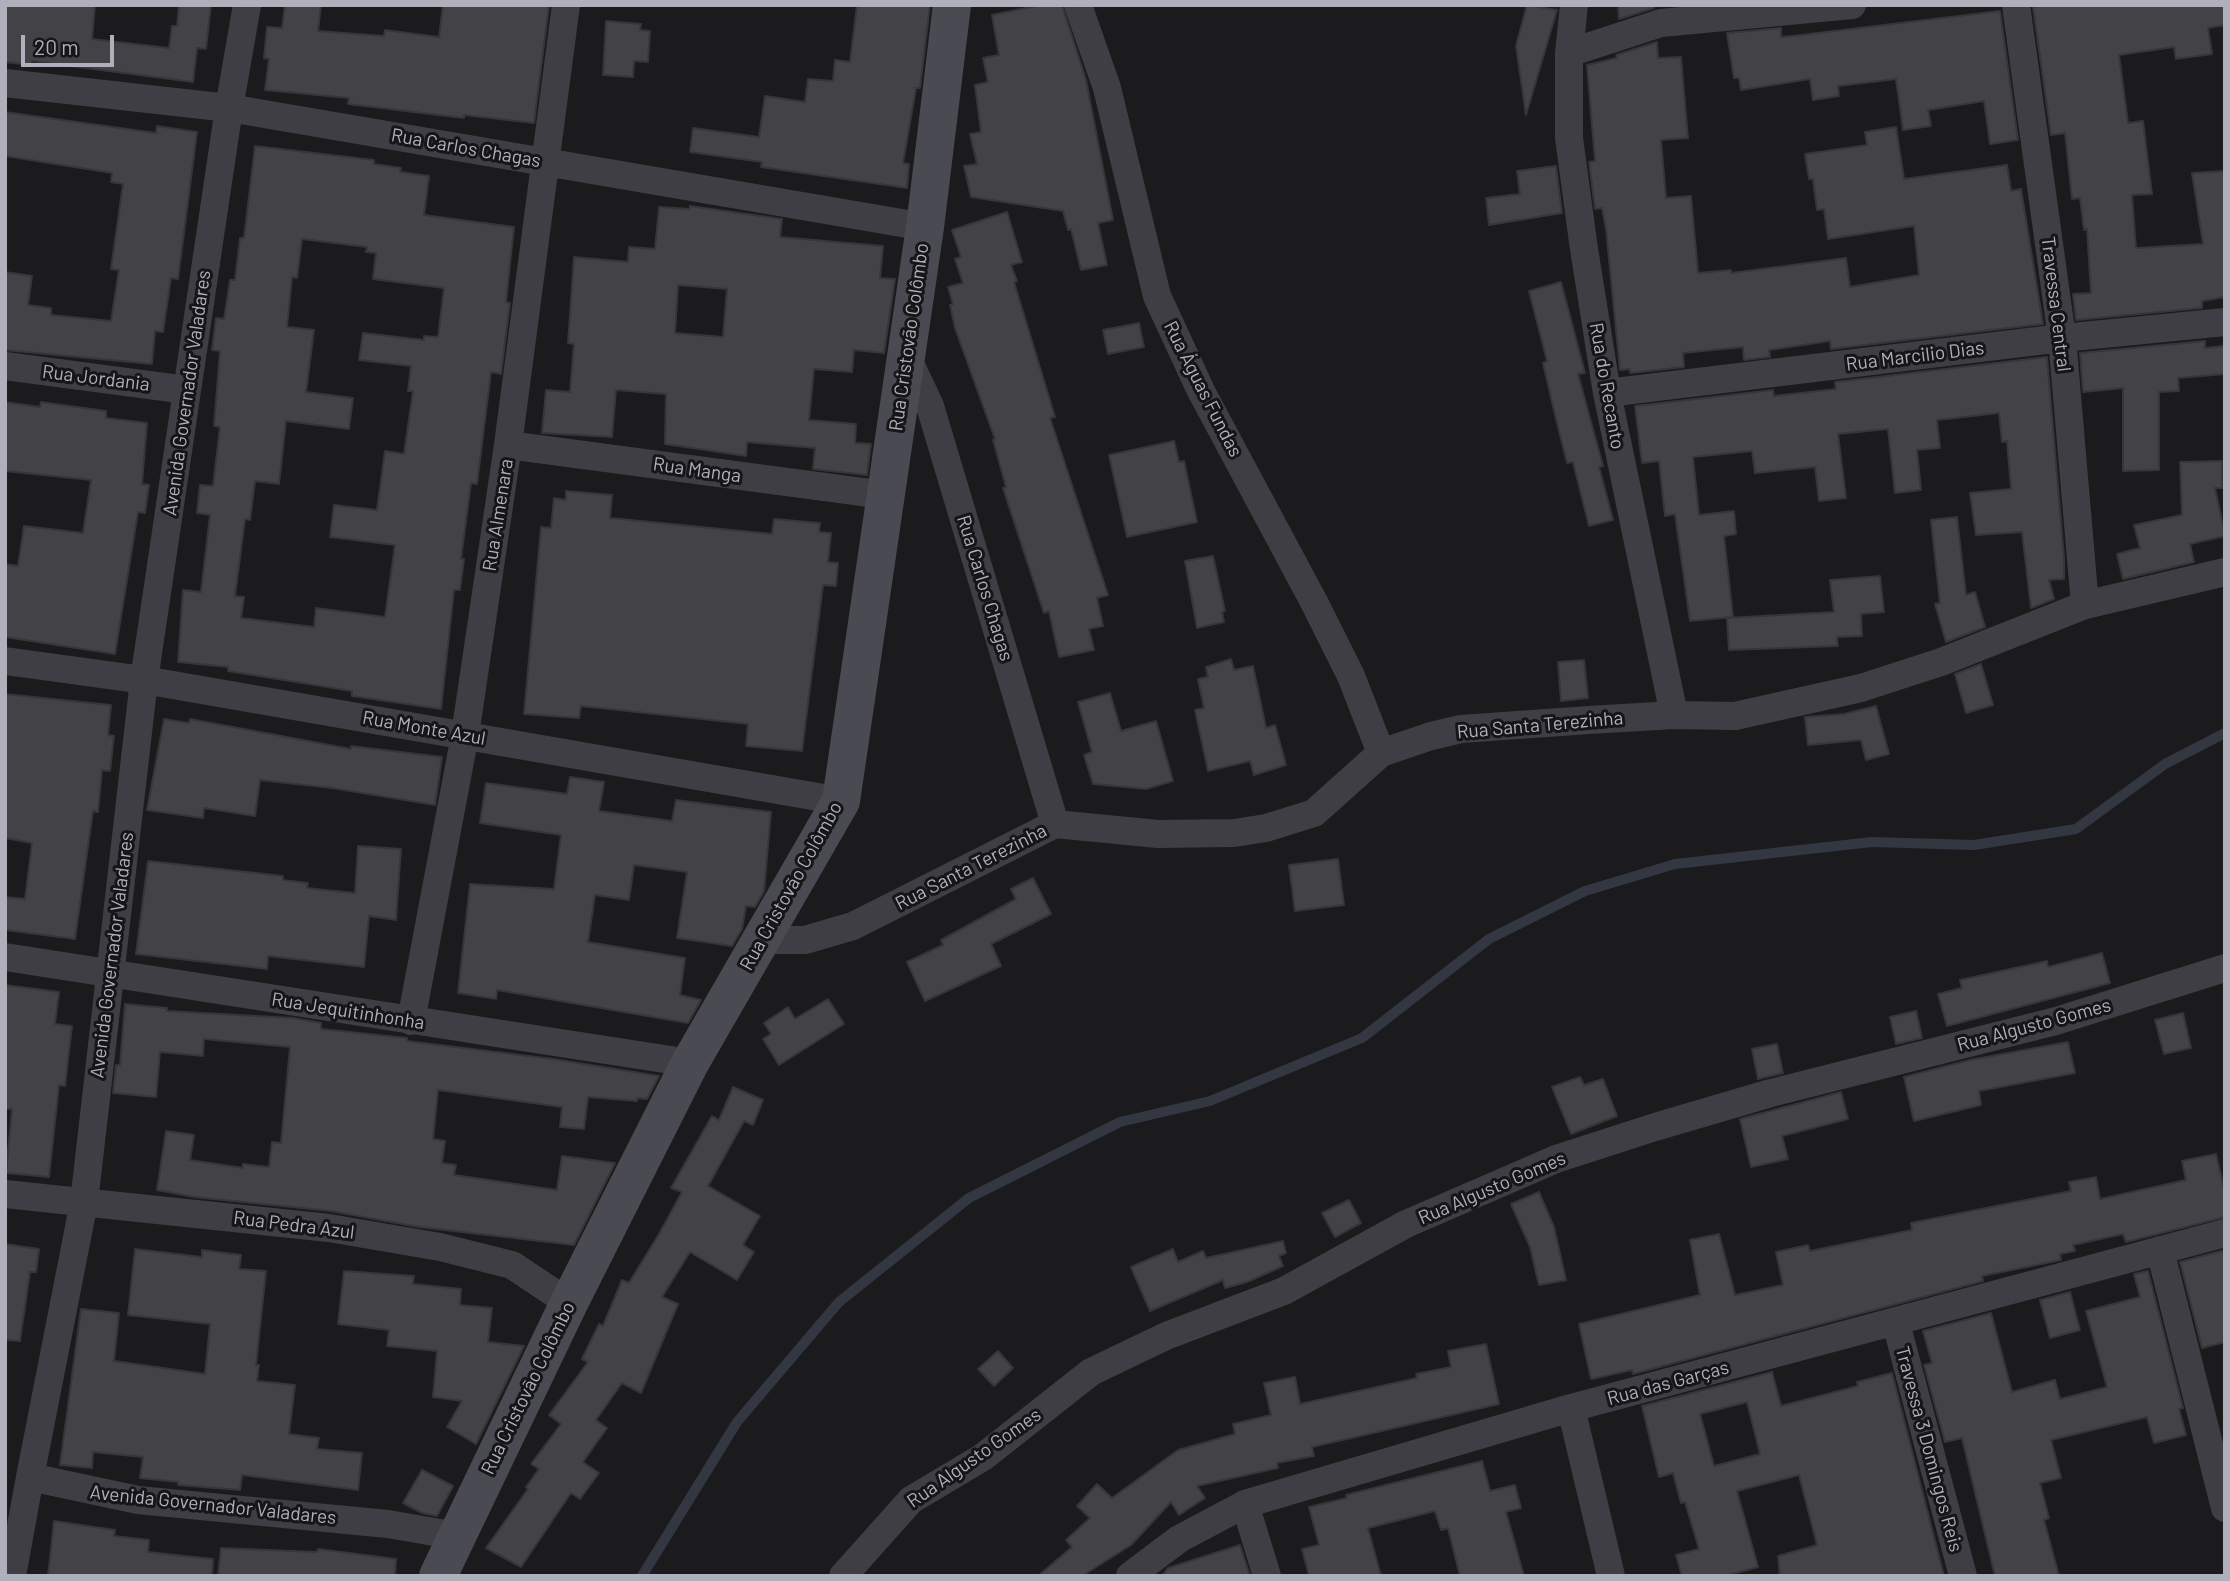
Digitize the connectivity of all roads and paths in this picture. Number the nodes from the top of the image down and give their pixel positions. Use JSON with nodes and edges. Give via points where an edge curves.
{"nodes":[{"id":1,"x":247,"y":5,"type":"edge"},
{"id":2,"x":566,"y":5,"type":"edge"},
{"id":3,"x":951,"y":5,"type":"edge"},
{"id":4,"x":1078,"y":5,"type":"edge"},
{"id":5,"x":1574,"y":5,"type":"edge"},
{"id":6,"x":1852,"y":5,"type":"edge"},
{"id":7,"x":2016,"y":5,"type":"edge"},
{"id":8,"x":1570,"y":53,"type":"junction"},
{"id":9,"x":5,"y":83,"type":"edge"},
{"id":10,"x":229,"y":108,"type":"junction"},
{"id":11,"x":546,"y":162,"type":"junction"},
{"id":12,"x":925,"y":227,"type":"junction"},
{"id":13,"x":2225,"y":322,"type":"edge"},
{"id":14,"x":2062,"y":338,"type":"junction"},
{"id":15,"x":906,"y":355,"type":"junction"},
{"id":16,"x":5,"y":366,"type":"edge"},
{"id":17,"x":187,"y":390,"type":"junction"},
{"id":18,"x":1606,"y":393,"type":"junction"},
{"id":19,"x":508,"y":445,"type":"junction"},
{"id":20,"x":886,"y":495,"type":"junction"},
{"id":21,"x":2225,"y":572,"type":"edge"},
{"id":22,"x":2085,"y":605,"type":"junction"},
{"id":23,"x":5,"y":661,"type":"edge"},
{"id":24,"x":144,"y":680,"type":"junction"},
{"id":25,"x":1674,"y":715,"type":"junction"},
{"id":26,"x":465,"y":735,"type":"junction"},
{"id":27,"x":1381,"y":752,"type":"junction"},
{"id":28,"x":841,"y":801,"type":"junction"},
{"id":29,"x":1055,"y":824,"type":"junction"},
{"id":30,"x":762,"y":940,"type":"junction"},
{"id":31,"x":5,"y":957,"type":"edge"},
{"id":32,"x":2225,"y":968,"type":"edge"},
{"id":33,"x":110,"y":973,"type":"junction"},
{"id":34,"x":411,"y":1021,"type":"junction"},
{"id":35,"x":690,"y":1063,"type":"junction"},
{"id":36,"x":5,"y":1194,"type":"edge"},
{"id":37,"x":84,"y":1202,"type":"junction"},
{"id":38,"x":2225,"y":1233,"type":"edge"},
{"id":39,"x":2160,"y":1250,"type":"junction"},
{"id":40,"x":569,"y":1303,"type":"junction"},
{"id":41,"x":1896,"y":1323,"type":"junction"},
{"id":42,"x":1571,"y":1408,"type":"junction"},
{"id":43,"x":30,"y":1477,"type":"junction"},
{"id":44,"x":1245,"y":1504,"type":"junction"},
{"id":45,"x":2225,"y":1508,"type":"edge"},
{"id":46,"x":457,"y":1536,"type":"junction"},
{"id":47,"x":12,"y":1576,"type":"edge"},
{"id":48,"x":438,"y":1576,"type":"edge"},
{"id":49,"x":843,"y":1576,"type":"edge"},
{"id":50,"x":1130,"y":1576,"type":"edge"},
{"id":51,"x":1267,"y":1576,"type":"edge"},
{"id":52,"x":1611,"y":1576,"type":"edge"},
{"id":53,"x":1963,"y":1576,"type":"edge"}],
"edges":[{"from":1,"to":10,"type":"street","name":"Avenida Governador Valadares"},
{"from":2,"to":11,"type":"street","name":"Rua Almenara"},
{"from":3,"to":12,"type":"street","name":"Rua Cristovão Colômbo"},
{"from":4,"to":27,"type":"street","name":"Rua Águas Fundas","via":[[1107,88],[1157,296],[1201,391],[1351,676]]},
{"from":5,"to":8,"type":"street","name":"Rua do Recanto"},
{"from":6,"to":8,"type":"street","via":[[1661,23]]},
{"from":7,"to":14,"type":"street","name":"Travessa Central"},
{"from":8,"to":18,"type":"street","name":"Rua do Recanto","via":[[1569,138]]},
{"from":9,"to":10,"type":"street","name":"Rua Carlos Chagas"},
{"from":10,"to":11,"type":"street","name":"Rua Carlos Chagas"},
{"from":10,"to":17,"type":"street","name":"Avenida Governador Valadares"},
{"from":11,"to":12,"type":"street","name":"Rua Carlos Chagas"},
{"from":11,"to":19,"type":"street","name":"Rua Almenara"},
{"from":12,"to":15,"type":"street","name":"Rua Cristovão Colômbo"},
{"from":13,"to":14,"type":"street","name":"Rua Marcilio Dias"},
{"from":14,"to":18,"type":"street","name":"Rua Marcilio Dias"},
{"from":14,"to":22,"type":"street","name":"Travessa Central"},
{"from":15,"to":20,"type":"street","name":"Rua Cristovão Colômbo"},
{"from":15,"to":29,"type":"street","name":"Rua Carlos Chagas","via":[[930,406]]},
{"from":16,"to":17,"type":"street","name":"Rua Jordania"},
{"from":17,"to":24,"type":"street","name":"Avenida Governador Valadares"},
{"from":18,"to":25,"type":"street","name":"Rua do Recanto"},
{"from":19,"to":20,"type":"street","name":"Rua Manga"},
{"from":19,"to":26,"type":"street","name":"Rua Almenara"},
{"from":20,"to":28,"type":"street","name":"Rua Cristovão Colômbo"},
{"from":21,"to":22,"type":"street","name":"Rua Santa Terezinha"},
{"from":22,"to":25,"type":"street","name":"Rua Santa Terezinha","via":[[1941,662],[1860,688],[1735,716]]},
{"from":23,"to":24,"type":"street","name":"Rua Monte Azul"},
{"from":24,"to":26,"type":"street","name":"Rua Monte Azul"},
{"from":24,"to":33,"type":"street","name":"Avenida Governador Valadares"},
{"from":25,"to":27,"type":"street","name":"Rua Santa Terezinha","via":[[1461,729]]},
{"from":26,"to":28,"type":"street","name":"Rua Monte Azul"},
{"from":26,"to":34,"type":"street","name":"Rua Almenara"},
{"from":27,"to":29,"type":"street","name":"Rua Santa Terezinha","via":[[1314,813],[1266,828],[1158,834]]},
{"from":28,"to":30,"type":"street","name":"Rua Cristovão Colômbo"},
{"from":29,"to":30,"type":"street","name":"Rua Santa Terezinha","via":[[853,926],[805,940]]},
{"from":30,"to":35,"type":"street","name":"Rua Cristovão Colômbo"},
{"from":31,"to":33,"type":"street","name":"Rua Jequitinhonha"},
{"from":32,"to":49,"type":"street","name":"Rua Algusto Gomes","via":[[2056,1021],[1655,1127],[1556,1159],[1406,1224],[1284,1291],[1166,1336],[1091,1372],[983,1457],[911,1500]]},
{"from":33,"to":34,"type":"street","name":"Rua Jequitinhonha"},
{"from":33,"to":37,"type":"street","name":"Avenida Governador Valadares"},
{"from":34,"to":35,"type":"street","name":"Rua Jequitinhonha"},
{"from":35,"to":40,"type":"street","name":"Rua Cristovão Colômbo"},
{"from":36,"to":37,"type":"street","name":"Rua Pedra Azul"},
{"from":37,"to":40,"type":"street","name":"Rua Pedra Azul","via":[[329,1228],[440,1247],[512,1265]]},
{"from":37,"to":43,"type":"street","name":"Avenida Governador Valadares"},
{"from":38,"to":39,"type":"street","name":"Rua das Garças"},
{"from":39,"to":41,"type":"street","name":"Rua das Garças"},
{"from":39,"to":45,"type":"street"},
{"from":40,"to":46,"type":"street","name":"Rua Cristovão Colômbo"},
{"from":41,"to":42,"type":"street","name":"Rua das Garças"},
{"from":41,"to":53,"type":"street","name":"Travessa 3 Domingos Reis"},
{"from":42,"to":44,"type":"street","name":"Rua das Garças"},
{"from":42,"to":52,"type":"street"},
{"from":43,"to":46,"type":"street","name":"Avenida Governador Valadares","via":[[138,1500],[388,1524]]},
{"from":43,"to":47,"type":"street"},
{"from":44,"to":50,"type":"street","name":"Rua das Garças","via":[[1179,1539]]},
{"from":44,"to":51,"type":"street"},
{"from":46,"to":48,"type":"street","name":"Rua Cristovão Colômbo"}]}
